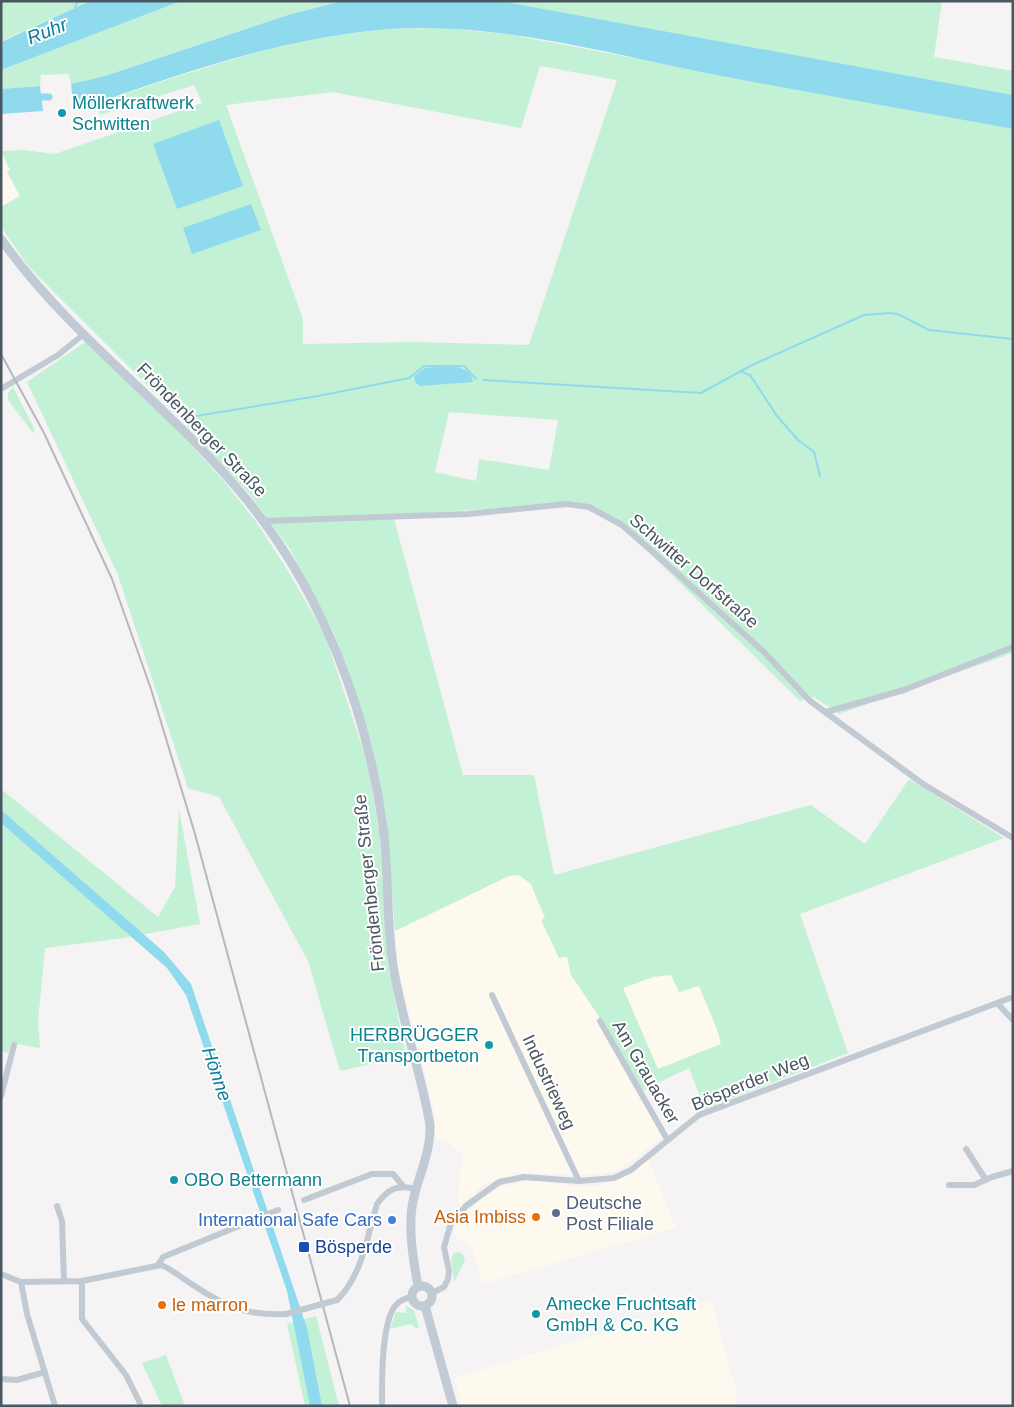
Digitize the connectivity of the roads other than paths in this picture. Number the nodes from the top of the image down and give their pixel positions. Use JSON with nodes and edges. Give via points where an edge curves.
{"nodes":[{"id":1,"x":1,"y":240,"type":"edge"},
{"id":2,"x":84,"y":334,"type":"junction"},
{"id":3,"x":1,"y":389,"type":"edge"},
{"id":4,"x":264,"y":521,"type":"junction"},
{"id":5,"x":1013,"y":647,"type":"edge"},
{"id":6,"x":826,"y":712,"type":"junction"},
{"id":7,"x":1013,"y":838,"type":"edge"},
{"id":8,"x":492,"y":995,"type":"dead end"},
{"id":9,"x":1013,"y":997,"type":"edge"},
{"id":10,"x":997,"y":1003,"type":"junction"},
{"id":11,"x":1013,"y":1020,"type":"edge"},
{"id":12,"x":600,"y":1021,"type":"dead end"},
{"id":13,"x":14,"y":1045,"type":"dead end"},
{"id":14,"x":1,"y":1096,"type":"edge"},
{"id":15,"x":667,"y":1139,"type":"junction"},
{"id":16,"x":966,"y":1149,"type":"dead end"},
{"id":17,"x":1012,"y":1174,"type":"edge"},
{"id":18,"x":986,"y":1180,"type":"junction"},
{"id":19,"x":579,"y":1181,"type":"junction"},
{"id":20,"x":949,"y":1185,"type":"dead end"},
{"id":21,"x":404,"y":1186,"type":"junction"},
{"id":22,"x":416,"y":1189,"type":"junction"},
{"id":23,"x":304,"y":1200,"type":"dead end"},
{"id":24,"x":57,"y":1206,"type":"dead end"},
{"id":25,"x":278,"y":1210,"type":"dead end"},
{"id":26,"x":158,"y":1265,"type":"junction"},
{"id":27,"x":1,"y":1273,"type":"edge"},
{"id":28,"x":82,"y":1281,"type":"junction"},
{"id":29,"x":22,"y":1282,"type":"junction"},
{"id":30,"x":64,"y":1282,"type":"junction"},
{"id":31,"x":418,"y":1286,"type":"junction"},
{"id":32,"x":432,"y":1293,"type":"junction"},
{"id":33,"x":412,"y":1297,"type":"junction"},
{"id":34,"x":425,"y":1306,"type":"junction"},
{"id":35,"x":45,"y":1372,"type":"junction"},
{"id":36,"x":1,"y":1379,"type":"edge"},
{"id":37,"x":140,"y":1403,"type":"dead end"},
{"id":38,"x":55,"y":1406,"type":"edge"},
{"id":39,"x":382,"y":1406,"type":"edge"},
{"id":40,"x":453,"y":1406,"type":"edge"}],
"edges":[{"from":1,"to":2,"type":"main road","name":"Fröndenberger Straße","via":[[28,277]]},
{"from":2,"to":3,"type":"street","via":[[58,355]]},
{"from":2,"to":4,"type":"main road","name":"Fröndenberger Straße","via":[[176,422]]},
{"from":4,"to":6,"type":"street","name":"Schwitter Dorfstraße","via":[[468,514],[567,504],[589,507],[622,525],[764,652],[800,693]]},
{"from":4,"to":22,"type":"main road","name":"Fröndenberger Straße","via":[[295,570],[331,640],[354,700],[370,758],[383,830],[393,964],[430,1125],[429,1149]]},
{"from":5,"to":6,"type":"street","via":[[904,690]]},
{"from":6,"to":7,"type":"street","name":"Schwitter Dorfstraße","via":[[923,784]]},
{"from":8,"to":19,"type":"street","name":"Industrieweg"},
{"from":9,"to":10,"type":"street","name":"Bösperder Weg"},
{"from":10,"to":11,"type":"street"},
{"from":10,"to":15,"type":"street","name":"Bösperder Weg","via":[[699,1116]]},
{"from":12,"to":15,"type":"street","name":"Am Grauacker"},
{"from":13,"to":14,"type":"street"},
{"from":15,"to":19,"type":"street","name":"Bösperder Weg","via":[[623,1174],[605,1180]]},
{"from":16,"to":18,"type":"street"},
{"from":17,"to":18,"type":"street"},
{"from":18,"to":20,"type":"street","via":[[974,1186]]},
{"from":19,"to":32,"type":"street","name":"Bösperder Weg","via":[[514,1177],[484,1191],[450,1223],[444,1247],[448,1279],[444,1287]]},
{"from":21,"to":22,"type":"street"},
{"from":21,"to":23,"type":"street","via":[[393,1174],[372,1174]]},
{"from":21,"to":26,"type":"street","bridge":true,"via":[[390,1190],[377,1204],[356,1275],[350,1288],[338,1300],[286,1314],[260,1315],[240,1311],[216,1300],[165,1266]]},
{"from":22,"to":31,"type":"main road","name":"Fröndenberger Straße","via":[[412,1233]]},
{"from":24,"to":30,"type":"street","via":[[62,1221]]},
{"from":25,"to":26,"type":"street","via":[[163,1257]]},
{"from":26,"to":28,"type":"street"},
{"from":27,"to":29,"type":"street"},
{"from":28,"to":30,"type":"street"},
{"from":28,"to":37,"type":"street","via":[[82,1319],[126,1374]]},
{"from":29,"to":30,"type":"street"},
{"from":29,"to":35,"type":"street","via":[[27,1314]]},
{"from":31,"to":32,"type":"main road","via":[[428,1287]]},
{"from":31,"to":33,"type":"main road"},
{"from":32,"to":34,"type":"main road","via":[[430,1302]]},
{"from":33,"to":34,"type":"main road","via":[[416,1304]]},
{"from":33,"to":39,"type":"street","via":[[396,1304],[390,1315],[382,1369]]},
{"from":34,"to":40,"type":"main road"},
{"from":35,"to":36,"type":"street","via":[[17,1380]]},
{"from":35,"to":38,"type":"street"}]}
